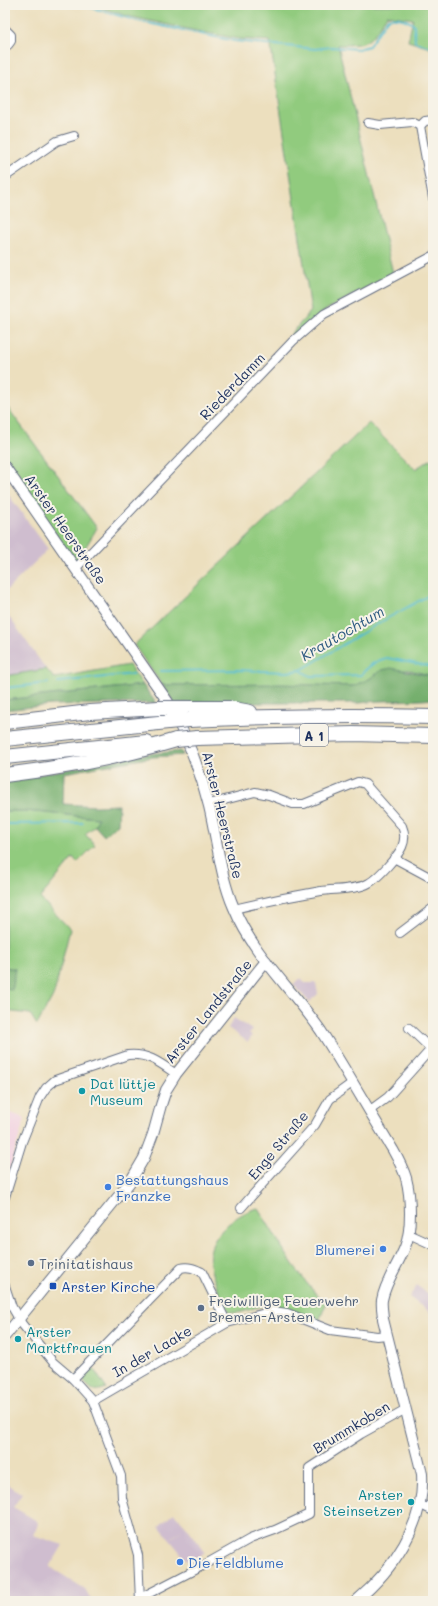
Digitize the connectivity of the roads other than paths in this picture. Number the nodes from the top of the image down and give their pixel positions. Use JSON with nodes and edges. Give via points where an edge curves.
{"nodes":[{"id":1,"x":6,"y":30,"type":"edge"},
{"id":2,"x":5,"y":45,"type":"edge"},
{"id":3,"x":433,"y":120,"type":"edge"},
{"id":4,"x":368,"y":123,"type":"dead end"},
{"id":5,"x":420,"y":126,"type":"junction"},
{"id":6,"x":74,"y":136,"type":"dead end"},
{"id":7,"x":5,"y":177,"type":"edge"},
{"id":8,"x":433,"y":198,"type":"edge"},
{"id":9,"x":433,"y":256,"type":"edge"},
{"id":10,"x":5,"y":467,"type":"edge"},
{"id":11,"x":76,"y":568,"type":"junction"},
{"id":12,"x":186,"y":714,"type":"junction"},
{"id":13,"x":433,"y":717,"type":"edge"},
{"id":14,"x":5,"y":722,"type":"edge"},
{"id":15,"x":433,"y":736,"type":"edge"},
{"id":16,"x":5,"y":739,"type":"edge"},
{"id":17,"x":176,"y":740,"type":"junction"},
{"id":18,"x":5,"y":758,"type":"edge"},
{"id":19,"x":5,"y":775,"type":"edge"},
{"id":20,"x":208,"y":804,"type":"junction"},
{"id":21,"x":394,"y":858,"type":"junction"},
{"id":22,"x":433,"y":879,"type":"edge"},
{"id":23,"x":433,"y":908,"type":"edge"},
{"id":24,"x":234,"y":909,"type":"junction"},
{"id":25,"x":400,"y":933,"type":"dead end"},
{"id":26,"x":266,"y":961,"type":"junction"},
{"id":27,"x":409,"y":1028,"type":"dead end"},
{"id":28,"x":432,"y":1049,"type":"edge"},
{"id":29,"x":176,"y":1074,"type":"junction"},
{"id":30,"x":352,"y":1083,"type":"junction"},
{"id":31,"x":369,"y":1111,"type":"junction"},
{"id":32,"x":5,"y":1193,"type":"edge"},
{"id":33,"x":241,"y":1208,"type":"dead end"},
{"id":34,"x":409,"y":1234,"type":"junction"},
{"id":35,"x":433,"y":1245,"type":"edge"},
{"id":36,"x":5,"y":1286,"type":"edge"},
{"id":37,"x":19,"y":1320,"type":"junction"},
{"id":38,"x":227,"y":1323,"type":"junction"},
{"id":39,"x":387,"y":1335,"type":"junction"},
{"id":40,"x":5,"y":1336,"type":"edge"},
{"id":41,"x":72,"y":1379,"type":"junction"},
{"id":42,"x":93,"y":1401,"type":"junction"},
{"id":43,"x":406,"y":1409,"type":"junction"},
{"id":44,"x":429,"y":1506,"type":"edge"},
{"id":45,"x":140,"y":1600,"type":"edge"},
{"id":46,"x":356,"y":1601,"type":"edge"}],
"edges":[{"from":1,"to":2,"type":"street","via":[[11,35],[11,41]]},
{"from":3,"to":5,"type":"street","via":[[425,121]]},
{"from":4,"to":5,"type":"street","via":[[380,125],[412,122]]},
{"from":5,"to":8,"type":"street"},
{"from":6,"to":7,"type":"street","via":[[57,141]]},
{"from":9,"to":11,"type":"street","name":"Riederdamm","via":[[324,314],[293,341]]},
{"from":10,"to":11,"type":"street","name":"Arster Heerstraße"},
{"from":11,"to":20,"type":"street","name":"Arster Heerstraße","via":[[183,728],[194,754]]},
{"from":12,"to":13,"type":"highway","number":"A 1"},
{"from":12,"to":14,"type":"highway","bridge":true,"via":[[159,708],[90,712]]},
{"from":12,"to":16,"type":"highway","number":"A 1","bridge":true,"via":[[168,722]]},
{"from":15,"to":17,"type":"highway","number":"A 1","bridge":true,"via":[[353,734]]},
{"from":17,"to":18,"type":"highway","number":"A 1"},
{"from":17,"to":19,"type":"highway","via":[[99,760]]},
{"from":20,"to":21,"type":"street","via":[[255,792],[293,804],[304,804],[358,782],[365,784],[402,826],[404,840],[402,848]]},
{"from":20,"to":24,"type":"street","name":"Arster Heerstraße"},
{"from":21,"to":22,"type":"street"},
{"from":21,"to":24,"type":"street","via":[[369,884]]},
{"from":23,"to":25,"type":"street"},
{"from":24,"to":26,"type":"street","name":"Arster Heerstraße","via":[[250,939]]},
{"from":26,"to":29,"type":"street","name":"Arster Landstraße"},
{"from":26,"to":30,"type":"street","name":"Arster Heerstraße","via":[[321,1032]]},
{"from":27,"to":28,"type":"street"},
{"from":28,"to":31,"type":"street","via":[[388,1098]]},
{"from":29,"to":32,"type":"street","via":[[144,1055],[137,1054],[55,1080],[40,1097]]},
{"from":29,"to":37,"type":"street","name":"Arster Landstraße","via":[[160,1105],[144,1158],[130,1182]]},
{"from":30,"to":31,"type":"street","name":"Arster Heerstraße"},
{"from":30,"to":33,"type":"street","name":"Enge Straße","via":[[330,1099],[315,1125]]},
{"from":31,"to":34,"type":"street","name":"Arster Heerstraße","via":[[406,1178]]},
{"from":34,"to":35,"type":"street"},
{"from":34,"to":39,"type":"street","name":"Arster Heerstraße","via":[[381,1302]]},
{"from":36,"to":37,"type":"street"},
{"from":37,"to":40,"type":"street","name":"Arster Landstraße"},
{"from":37,"to":41,"type":"street","via":[[53,1362]]},
{"from":38,"to":39,"type":"street","name":"In der Laake","via":[[272,1311],[287,1313],[330,1330]]},
{"from":38,"to":41,"type":"street","via":[[202,1272],[181,1268]]},
{"from":38,"to":42,"type":"street","name":"In der Laake"},
{"from":39,"to":43,"type":"street","name":"Arster Heerstraße"},
{"from":41,"to":42,"type":"street"},
{"from":42,"to":45,"type":"street","via":[[121,1476],[122,1498],[138,1555]]},
{"from":43,"to":44,"type":"street","name":"Arster Heerstraße","via":[[422,1474],[423,1490]]},
{"from":43,"to":45,"type":"street","name":"Brummkoben","via":[[361,1434],[309,1468],[309,1514],[250,1539]]},
{"from":44,"to":46,"type":"street","name":"Arster Heerstraße","via":[[388,1569]]}]}
